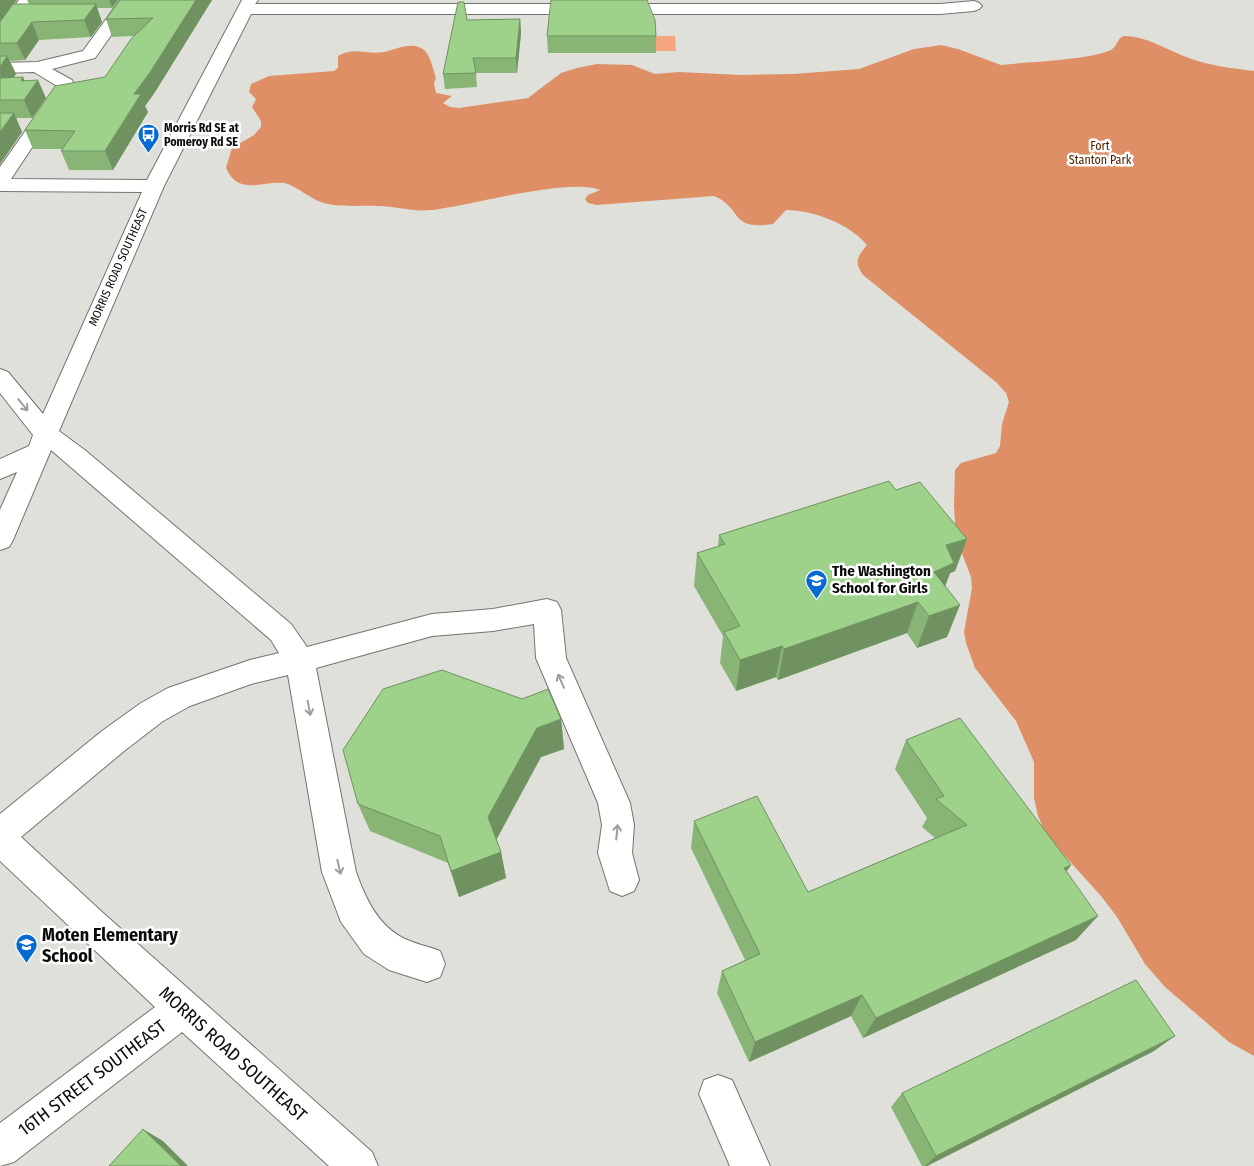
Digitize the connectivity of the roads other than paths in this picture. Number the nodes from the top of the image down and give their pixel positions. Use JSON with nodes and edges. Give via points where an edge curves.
{"nodes":[{"id":1,"x":27,"y":0,"type":"edge"},
{"id":2,"x":128,"y":0,"type":"edge"},
{"id":3,"x":980,"y":3,"type":"edge"},
{"id":4,"x":247,"y":5,"type":"edge"},
{"id":5,"x":378,"y":5,"type":"edge"},
{"id":6,"x":483,"y":5,"type":"edge"},
{"id":7,"x":534,"y":5,"type":"edge"},
{"id":8,"x":740,"y":5,"type":"edge"},
{"id":9,"x":16,"y":15,"type":"junction"},
{"id":10,"x":34,"y":15,"type":"edge"},
{"id":11,"x":99,"y":15,"type":"dead end"},
{"id":12,"x":118,"y":15,"type":"junction"},
{"id":13,"x":942,"y":23,"type":"dead end"},
{"id":14,"x":0,"y":36,"type":"edge"},
{"id":15,"x":38,"y":67,"type":"junction"},
{"id":16,"x":0,"y":68,"type":"edge"},
{"id":17,"x":19,"y":125,"type":"dead end"},
{"id":18,"x":38,"y":126,"type":"junction"},
{"id":19,"x":0,"y":181,"type":"edge"},
{"id":20,"x":0,"y":185,"type":"edge"},
{"id":21,"x":154,"y":186,"type":"junction"},
{"id":22,"x":0,"y":377,"type":"edge"},
{"id":23,"x":41,"y":443,"type":"junction"},
{"id":24,"x":0,"y":470,"type":"edge"},
{"id":25,"x":0,"y":540,"type":"edge"},
{"id":26,"x":300,"y":660,"type":"junction"},
{"id":27,"x":0,"y":834,"type":"edge"},
{"id":28,"x":0,"y":839,"type":"edge"},
{"id":29,"x":622,"y":880,"type":"dead end"},
{"id":30,"x":427,"y":964,"type":"dead end"},
{"id":31,"x":183,"y":1008,"type":"junction"},
{"id":32,"x":718,"y":1094,"type":"dead end"},
{"id":33,"x":0,"y":1148,"type":"edge"},
{"id":34,"x":358,"y":1166,"type":"edge"},
{"id":35,"x":750,"y":1166,"type":"edge"}],
"edges":[{"from":1,"to":9,"type":"street"},
{"from":2,"to":12,"type":"street"},
{"from":3,"to":8,"type":"street","via":[[940,9]]},
{"from":3,"to":13,"type":"street"},
{"from":4,"to":5,"type":"street"},
{"from":4,"to":21,"type":"street","name":"MORRIS ROAD SOUTHEAST"},
{"from":5,"to":6,"type":"street"},
{"from":6,"to":7,"type":"street"},
{"from":7,"to":8,"type":"street"},
{"from":9,"to":10,"type":"street"},
{"from":9,"to":14,"type":"street"},
{"from":11,"to":12,"type":"street"},
{"from":12,"to":15,"type":"street","via":[[88,55]]},
{"from":15,"to":16,"type":"street"},
{"from":15,"to":18,"type":"street","via":[[66,84]]},
{"from":17,"to":18,"type":"street"},
{"from":18,"to":19,"type":"street"},
{"from":20,"to":21,"type":"street"},
{"from":21,"to":23,"type":"street","name":"MORRIS ROAD SOUTHEAST"},
{"from":22,"to":23,"type":"street","one_way":true},
{"from":23,"to":24,"type":"street"},
{"from":23,"to":25,"type":"street","name":"MORRIS ROAD SOUTHEAST"},
{"from":23,"to":26,"type":"street","via":[[77,457],[281,632]]},
{"from":26,"to":27,"type":"street","via":[[207,686],[166,705],[113,741]]},
{"from":29,"to":26,"type":"street","one_way":true,"via":[[615,853],[618,825],[614,803],[551,658],[547,610],[493,620],[432,624]]},
{"from":26,"to":30,"type":"street","one_way":true,"via":[[340,872],[352,910],[376,942],[402,957]]},
{"from":28,"to":31,"type":"street","name":"MORRIS ROAD SOUTHEAST"},
{"from":31,"to":33,"type":"street","name":"16TH STREET SOUTHEAST"},
{"from":31,"to":34,"type":"street","name":"MORRIS ROAD SOUTHEAST"},
{"from":32,"to":35,"type":"street"}]}
